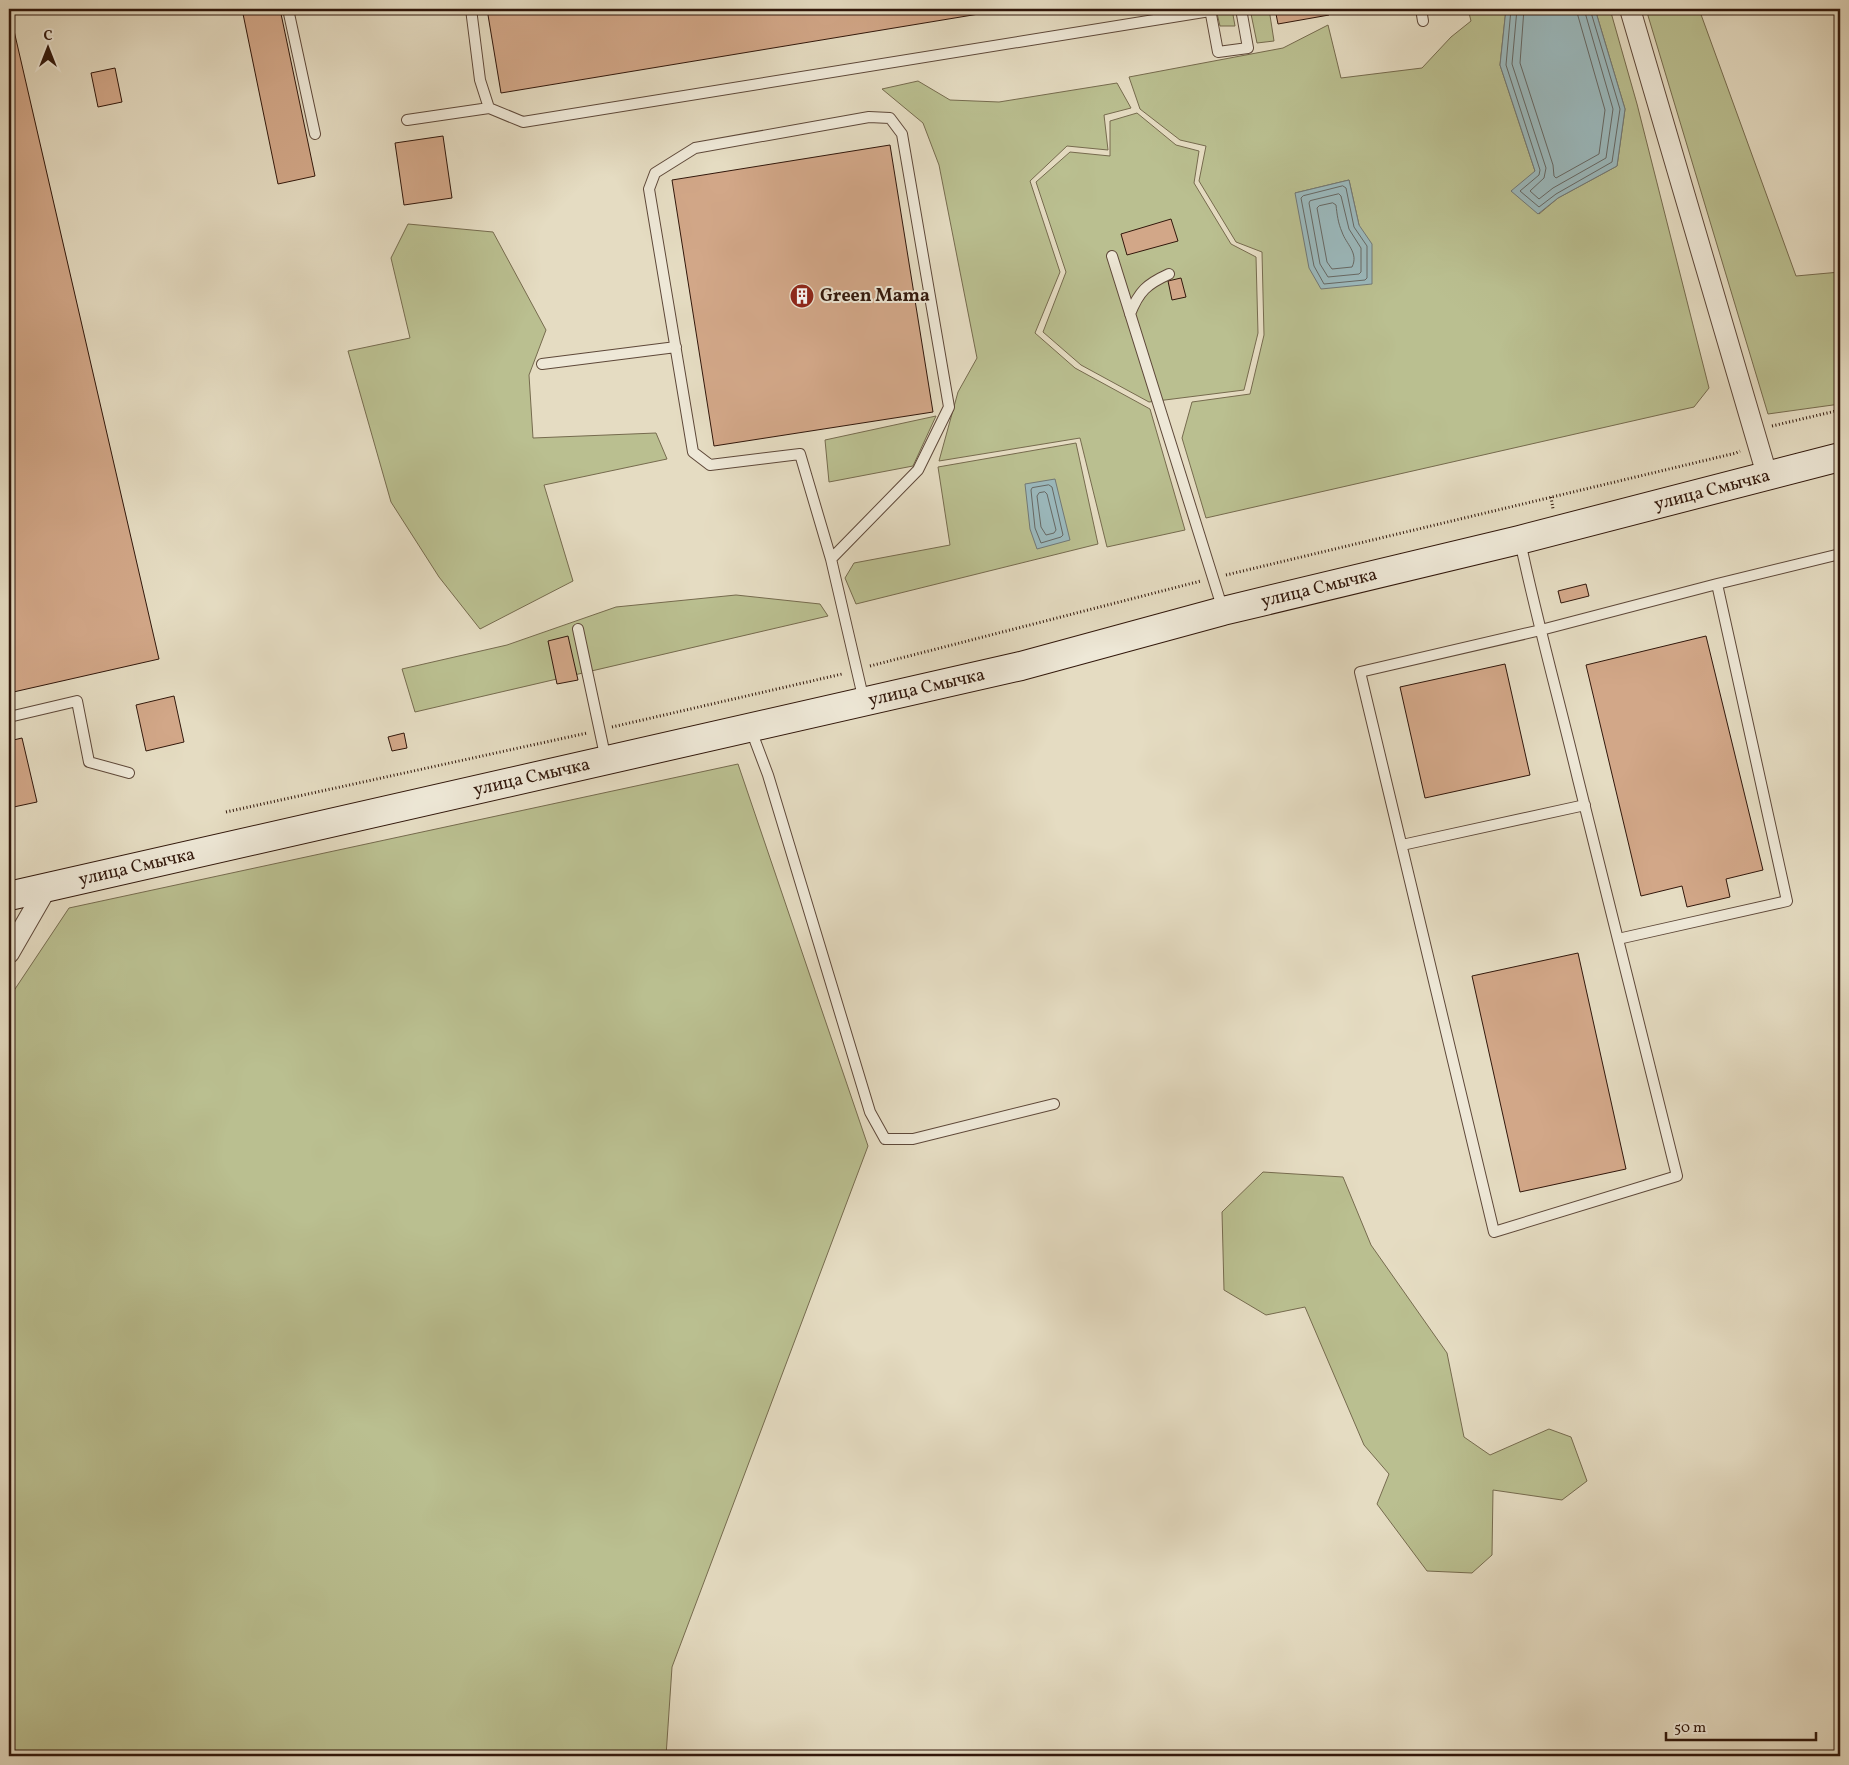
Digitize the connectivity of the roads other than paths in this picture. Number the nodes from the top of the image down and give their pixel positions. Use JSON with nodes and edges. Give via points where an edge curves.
{"nodes":[{"id":1,"x":288,"y":9,"type":"edge"},
{"id":2,"x":470,"y":9,"type":"edge"},
{"id":3,"x":1241,"y":9,"type":"edge"},
{"id":4,"x":1421,"y":9,"type":"edge"},
{"id":5,"x":1630,"y":9,"type":"edge"},
{"id":6,"x":1210,"y":10,"type":"edge"},
{"id":7,"x":1423,"y":22,"type":"dead end"},
{"id":8,"x":489,"y":108,"type":"junction"},
{"id":9,"x":407,"y":120,"type":"dead end"},
{"id":10,"x":315,"y":134,"type":"dead end"},
{"id":11,"x":1112,"y":256,"type":"dead end"},
{"id":12,"x":1169,"y":274,"type":"dead end"},
{"id":13,"x":1130,"y":314,"type":"junction"},
{"id":14,"x":676,"y":347,"type":"junction"},
{"id":15,"x":542,"y":364,"type":"dead end"},
{"id":16,"x":1840,"y":457,"type":"edge"},
{"id":17,"x":1767,"y":475,"type":"junction"},
{"id":18,"x":1519,"y":540,"type":"junction"},
{"id":19,"x":1840,"y":554,"type":"edge"},
{"id":20,"x":831,"y":559,"type":"junction"},
{"id":21,"x":1717,"y":584,"type":"junction"},
{"id":22,"x":1223,"y":611,"type":"junction"},
{"id":23,"x":578,"y":629,"type":"dead end"},
{"id":24,"x":1541,"y":630,"type":"junction"},
{"id":25,"x":864,"y":702,"type":"junction"},
{"id":26,"x":9,"y":718,"type":"edge"},
{"id":27,"x":750,"y":729,"type":"junction"},
{"id":28,"x":606,"y":761,"type":"junction"},
{"id":29,"x":129,"y":773,"type":"dead end"},
{"id":30,"x":1585,"y":805,"type":"junction"},
{"id":31,"x":1402,"y":845,"type":"junction"},
{"id":32,"x":48,"y":887,"type":"junction"},
{"id":33,"x":9,"y":896,"type":"edge"},
{"id":34,"x":1618,"y":939,"type":"junction"},
{"id":35,"x":9,"y":953,"type":"edge"},
{"id":36,"x":1054,"y":1104,"type":"dead end"}],
"edges":[{"from":1,"to":10,"type":"lane"},
{"from":2,"to":8,"type":"lane","via":[[480,80]]},
{"from":3,"to":6,"type":"lane","via":[[1248,48],[1218,52]]},
{"from":4,"to":7,"type":"lane"},
{"from":5,"to":17,"type":"street"},
{"from":6,"to":8,"type":"lane","via":[[524,122]]},
{"from":8,"to":9,"type":"lane"},
{"from":11,"to":13,"type":"lane"},
{"from":12,"to":13,"type":"lane","via":[[1149,284],[1136,299]]},
{"from":13,"to":22,"type":"lane"},
{"from":14,"to":15,"type":"lane"},
{"from":14,"to":20,"type":"lane","via":[[693,452],[710,465],[800,454]]},
{"from":14,"to":20,"type":"lane","via":[[650,189],[655,173],[695,148],[869,117],[890,118],[902,134],[949,407],[918,470]]},
{"from":16,"to":17,"type":"street","name":"улица Смычка"},
{"from":17,"to":18,"type":"street","name":"улица Смычка"},
{"from":18,"to":22,"type":"street","name":"улица Смычка"},
{"from":18,"to":24,"type":"lane"},
{"from":19,"to":21,"type":"lane"},
{"from":20,"to":25,"type":"lane"},
{"from":21,"to":24,"type":"lane"},
{"from":21,"to":34,"type":"lane","via":[[1787,901]]},
{"from":22,"to":25,"type":"street","name":"улица Смычка","via":[[1021,666]]},
{"from":23,"to":28,"type":"lane"},
{"from":24,"to":30,"type":"lane"},
{"from":24,"to":31,"type":"lane","via":[[1360,672]]},
{"from":25,"to":27,"type":"street","name":"улица Смычка"},
{"from":26,"to":29,"type":"lane","via":[[77,701],[89,762]]},
{"from":27,"to":28,"type":"street","name":"улица Смычка"},
{"from":27,"to":36,"type":"lane","via":[[768,775],[870,1112],[885,1139],[913,1139]]},
{"from":28,"to":32,"type":"street","name":"улица Смычка"},
{"from":30,"to":31,"type":"lane"},
{"from":30,"to":34,"type":"lane"},
{"from":31,"to":34,"type":"lane","via":[[1494,1232],[1676,1176]]},
{"from":32,"to":33,"type":"street","name":"улица Смычка"},
{"from":32,"to":35,"type":"street"}]}
